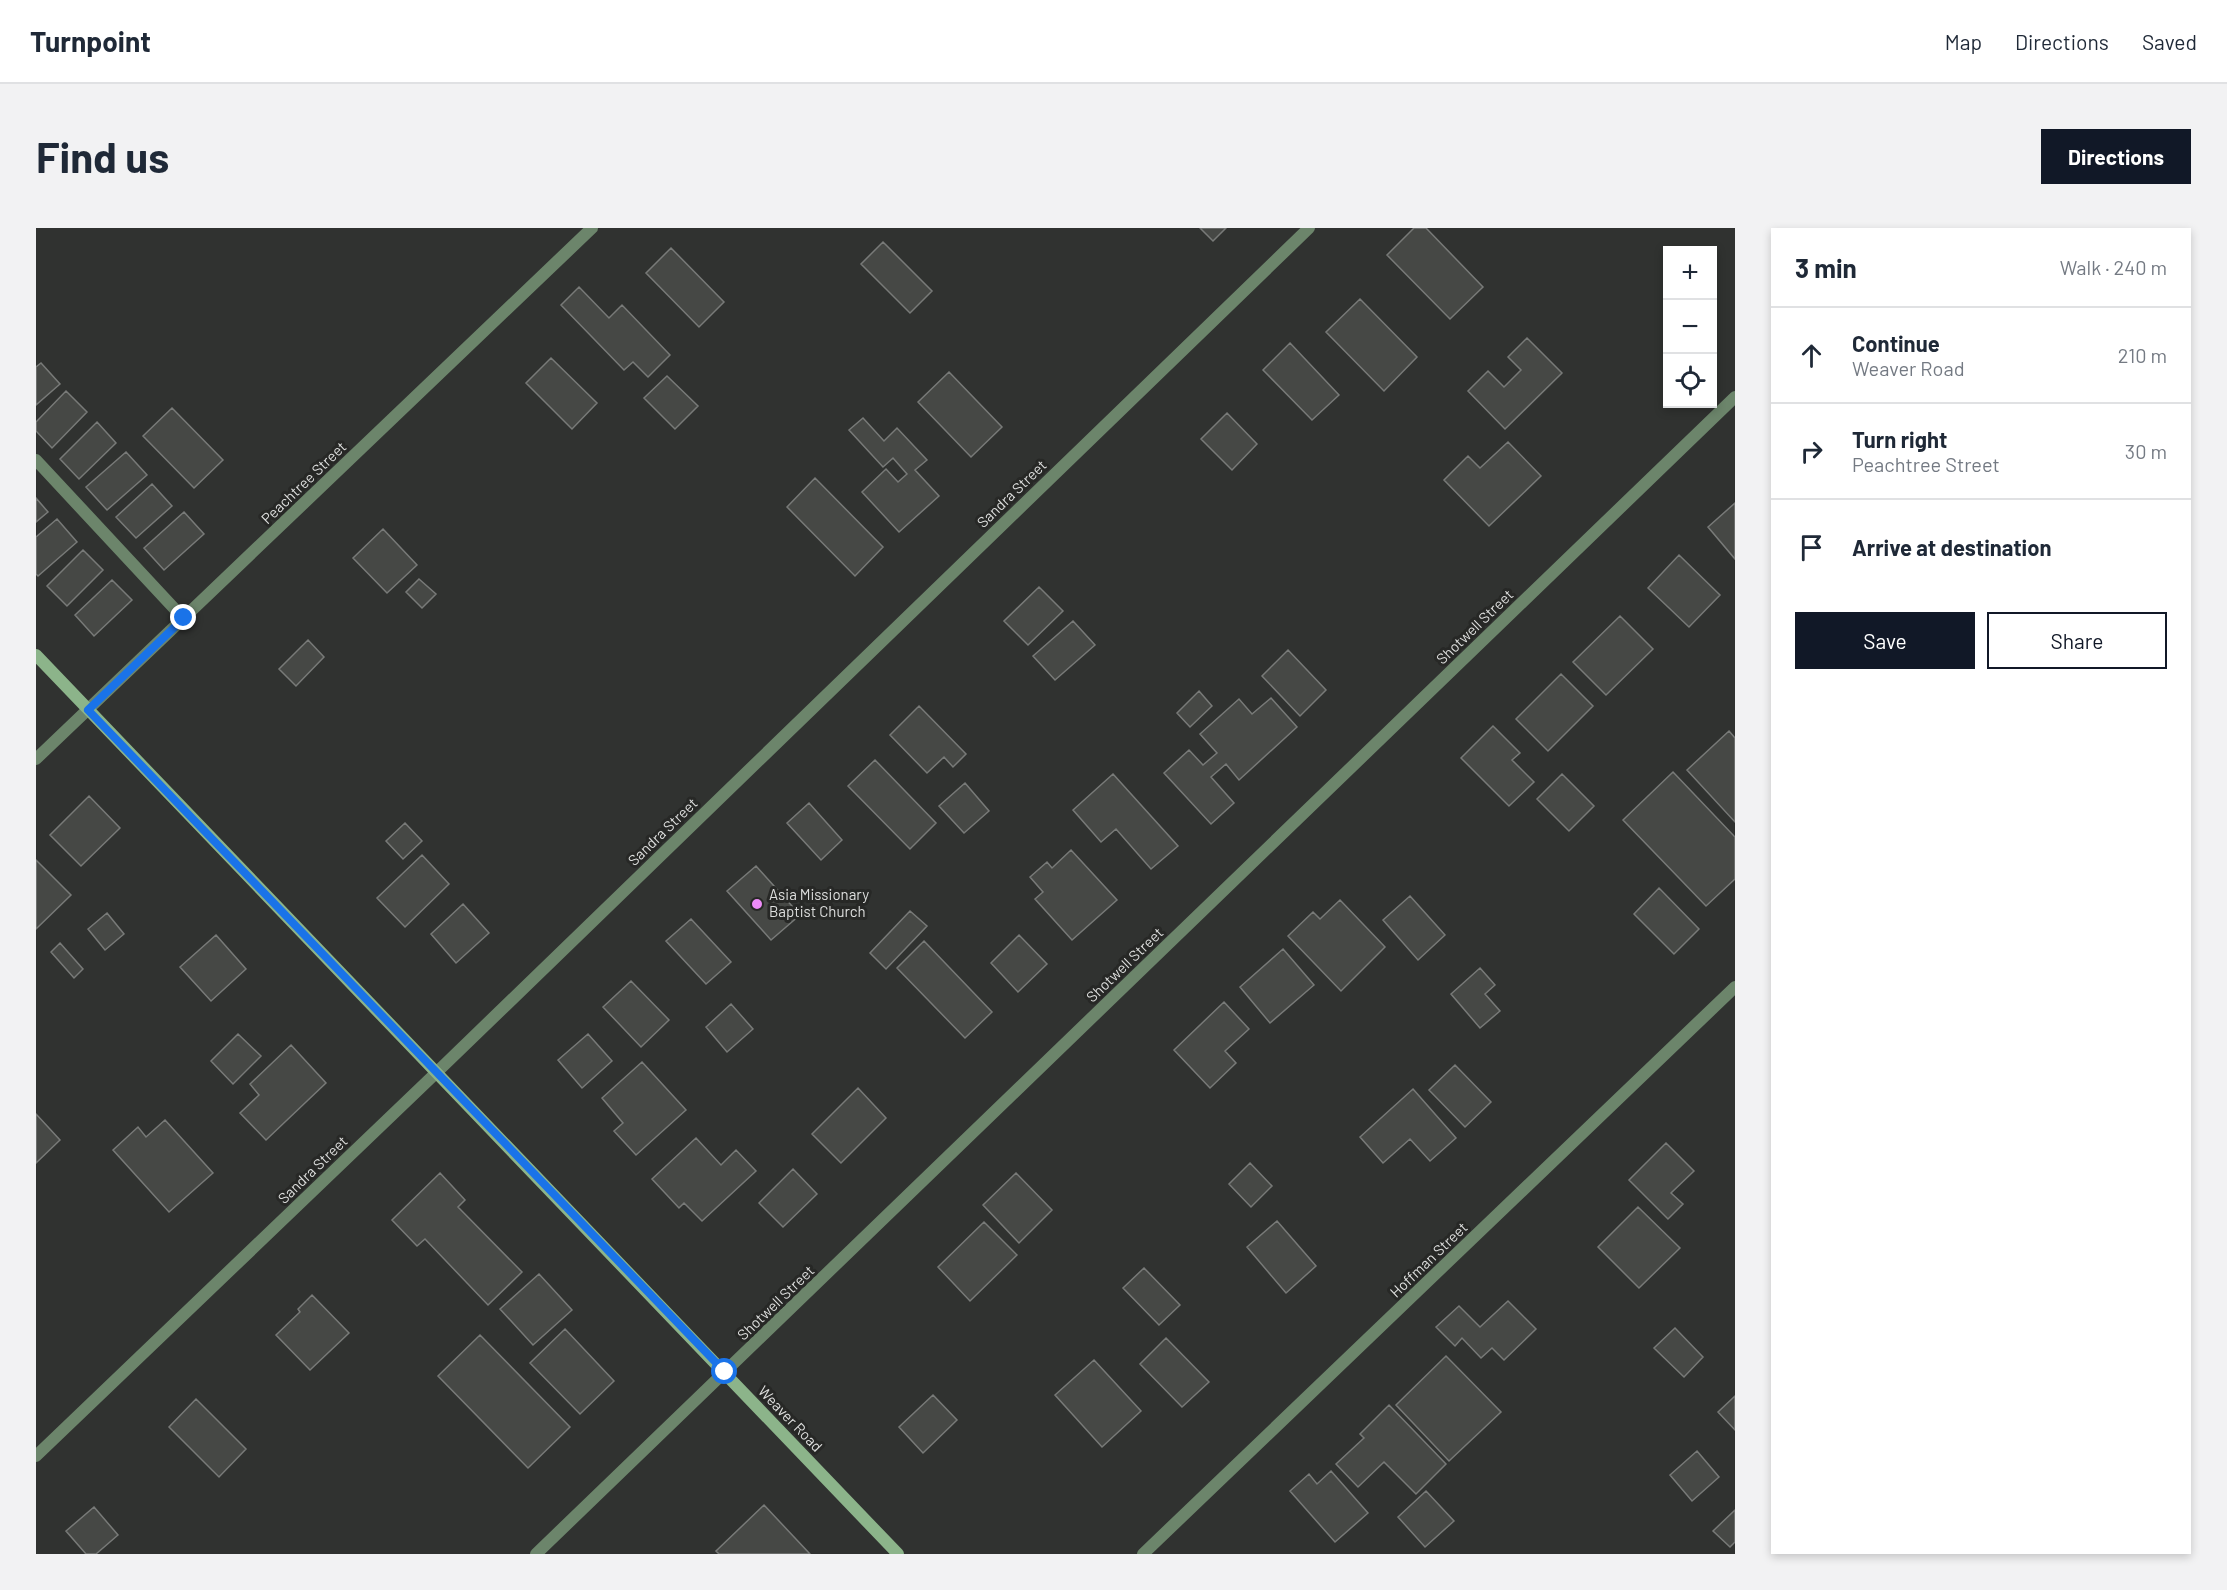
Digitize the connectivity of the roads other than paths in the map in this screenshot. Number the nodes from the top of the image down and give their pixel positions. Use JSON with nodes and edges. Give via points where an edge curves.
{"nodes":[{"id":1,"x":592,"y":228,"type":"edge"},
{"id":2,"x":1309,"y":228,"type":"edge"},
{"id":3,"x":1735,"y":397,"type":"edge"},
{"id":4,"x":36,"y":460,"type":"edge"},
{"id":5,"x":184,"y":618,"type":"junction"},
{"id":6,"x":36,"y":655,"type":"edge"},
{"id":7,"x":88,"y":710,"type":"junction"},
{"id":8,"x":36,"y":759,"type":"edge"},
{"id":9,"x":1735,"y":987,"type":"edge"},
{"id":10,"x":437,"y":1072,"type":"junction"},
{"id":11,"x":725,"y":1372,"type":"junction"},
{"id":12,"x":36,"y":1456,"type":"edge"},
{"id":13,"x":536,"y":1554,"type":"edge"},
{"id":14,"x":898,"y":1554,"type":"edge"},
{"id":15,"x":1143,"y":1554,"type":"edge"}],
"edges":[{"from":1,"to":5,"type":"street","name":"Peachtree Street"},
{"from":2,"to":10,"type":"street","name":"Sandra Street"},
{"from":3,"to":11,"type":"street","name":"Shotwell Street"},
{"from":4,"to":5,"type":"street"},
{"from":5,"to":7,"type":"street","name":"Peachtree Street"},
{"from":6,"to":7,"type":"street","name":"Weaver Road"},
{"from":7,"to":8,"type":"street","name":"Peachtree Street"},
{"from":7,"to":10,"type":"street","name":"Weaver Road"},
{"from":9,"to":15,"type":"street","name":"Hoffman Street"},
{"from":10,"to":11,"type":"street","name":"Weaver Road"},
{"from":10,"to":12,"type":"street","name":"Sandra Street"},
{"from":11,"to":13,"type":"street","name":"Shotwell Street"},
{"from":11,"to":14,"type":"street","name":"Weaver Road"}]}
